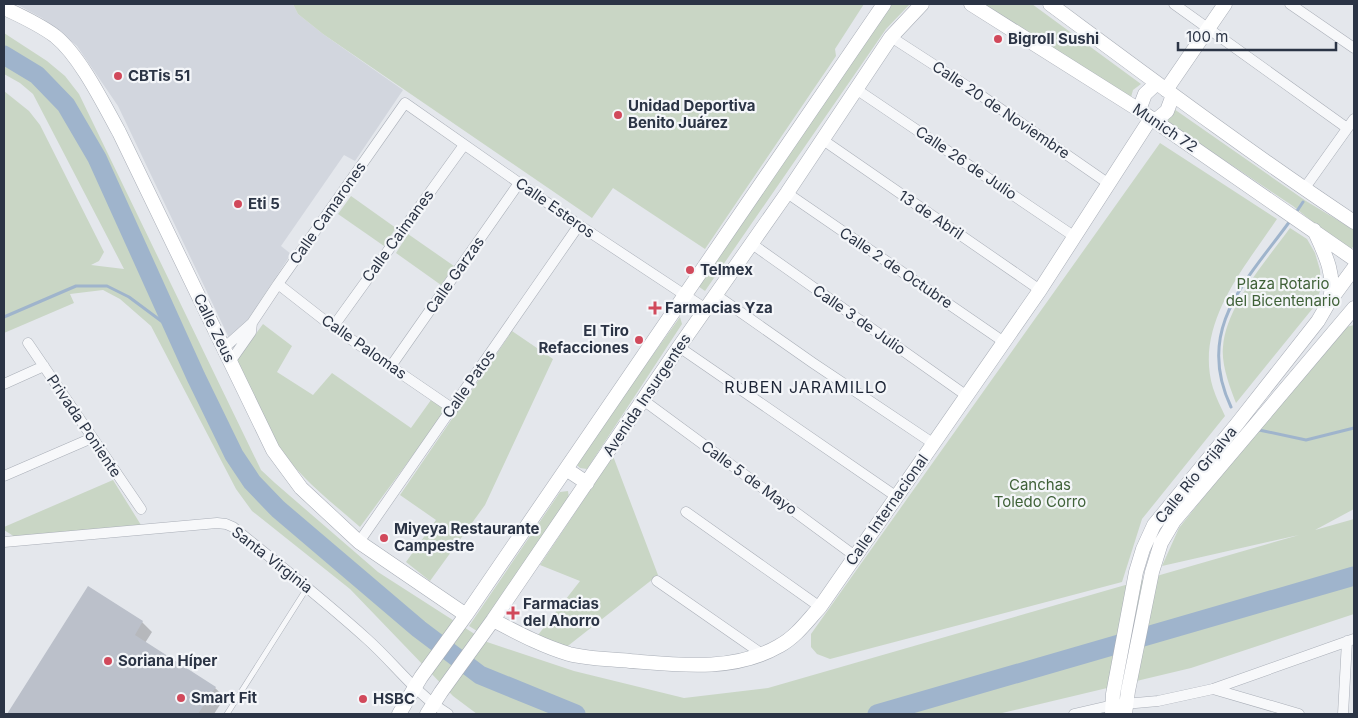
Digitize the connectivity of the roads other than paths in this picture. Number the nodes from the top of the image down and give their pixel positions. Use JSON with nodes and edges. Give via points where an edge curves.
{"nodes":[{"id":1,"x":884,"y":4,"type":"edge"},
{"id":2,"x":922,"y":4,"type":"edge"},
{"id":3,"x":971,"y":4,"type":"edge"},
{"id":4,"x":1050,"y":4,"type":"edge"},
{"id":5,"x":1174,"y":4,"type":"edge"},
{"id":6,"x":1225,"y":4,"type":"edge"},
{"id":7,"x":1290,"y":4,"type":"edge"},
{"id":8,"x":4,"y":8,"type":"edge"},
{"id":9,"x":1208,"y":28,"type":"junction"},
{"id":10,"x":891,"y":37,"type":"junction"},
{"id":11,"x":1354,"y":48,"type":"edge"},
{"id":12,"x":856,"y":89,"type":"junction"},
{"id":13,"x":1165,"y":90,"type":"junction"},
{"id":14,"x":406,"y":104,"type":"joint"},
{"id":15,"x":1148,"y":117,"type":"junction"},
{"id":16,"x":1354,"y":119,"type":"edge"},
{"id":17,"x":1347,"y":128,"type":"junction"},
{"id":18,"x":823,"y":140,"type":"junction"},
{"id":19,"x":464,"y":144,"type":"junction"},
{"id":20,"x":519,"y":183,"type":"junction"},
{"id":21,"x":1110,"y":184,"type":"junction"},
{"id":22,"x":1304,"y":189,"type":"junction"},
{"id":23,"x":787,"y":194,"type":"junction"},
{"id":24,"x":1354,"y":222,"type":"edge"},
{"id":25,"x":579,"y":225,"type":"junction"},
{"id":26,"x":1313,"y":229,"type":"junction"},
{"id":27,"x":1075,"y":237,"type":"junction"},
{"id":28,"x":752,"y":244,"type":"junction"},
{"id":29,"x":1354,"y":258,"type":"edge"},
{"id":30,"x":1354,"y":268,"type":"edge"},
{"id":31,"x":278,"y":284,"type":"junction"},
{"id":32,"x":1040,"y":290,"type":"junction"},
{"id":33,"x":685,"y":295,"type":"junction"},
{"id":34,"x":716,"y":295,"type":"junction"},
{"id":35,"x":1329,"y":302,"type":"junction"},
{"id":36,"x":706,"y":309,"type":"junction"},
{"id":37,"x":1351,"y":314,"type":"edge"},
{"id":38,"x":252,"y":323,"type":"junction"},
{"id":39,"x":333,"y":327,"type":"junction"},
{"id":40,"x":1004,"y":342,"type":"junction"},
{"id":41,"x":28,"y":343,"type":"dead end"},
{"id":42,"x":679,"y":347,"type":"junction"},
{"id":43,"x":224,"y":348,"type":"junction"},
{"id":44,"x":230,"y":362,"type":"junction"},
{"id":45,"x":44,"y":366,"type":"junction"},
{"id":46,"x":391,"y":366,"type":"junction"},
{"id":47,"x":4,"y":384,"type":"edge"},
{"id":48,"x":967,"y":396,"type":"junction"},
{"id":49,"x":644,"y":400,"type":"junction"},
{"id":50,"x":452,"y":409,"type":"junction"},
{"id":51,"x":92,"y":438,"type":"junction"},
{"id":52,"x":934,"y":444,"type":"junction"},
{"id":53,"x":566,"y":469,"type":"junction"},
{"id":54,"x":4,"y":476,"type":"edge"},
{"id":55,"x":587,"y":483,"type":"junction"},
{"id":56,"x":897,"y":497,"type":"junction"},
{"id":57,"x":141,"y":509,"type":"dead end"},
{"id":58,"x":686,"y":512,"type":"dead end"},
{"id":59,"x":4,"y":542,"type":"edge"},
{"id":60,"x":359,"y":542,"type":"junction"},
{"id":61,"x":854,"y":556,"type":"junction"},
{"id":62,"x":657,"y":581,"type":"dead end"},
{"id":63,"x":308,"y":588,"type":"junction"},
{"id":64,"x":820,"y":607,"type":"junction"},
{"id":65,"x":466,"y":615,"type":"junction"},
{"id":66,"x":488,"y":625,"type":"junction"},
{"id":67,"x":1351,"y":640,"type":"edge"},
{"id":68,"x":762,"y":654,"type":"junction"},
{"id":69,"x":418,"y":683,"type":"junction"},
{"id":70,"x":1213,"y":689,"type":"junction"},
{"id":71,"x":1127,"y":703,"type":"edge"},
{"id":72,"x":1113,"y":704,"type":"edge"},
{"id":73,"x":430,"y":709,"type":"edge"},
{"id":74,"x":227,"y":714,"type":"edge"},
{"id":75,"x":399,"y":714,"type":"edge"},
{"id":76,"x":448,"y":714,"type":"edge"},
{"id":77,"x":1074,"y":714,"type":"edge"},
{"id":78,"x":1298,"y":714,"type":"edge"},
{"id":79,"x":1343,"y":714,"type":"edge"}],
"edges":[{"from":1,"to":33,"type":"main road","name":"Avenida Insurgentes"},
{"from":2,"to":10,"type":"main road","name":"Avenida Insurgentes"},
{"from":3,"to":15,"type":"main road","name":"Munich 72"},
{"from":4,"to":13,"type":"main road","name":"Munich 72"},
{"from":5,"to":9,"type":"street"},
{"from":6,"to":9,"type":"main road"},
{"from":7,"to":11,"type":"street"},
{"from":8,"to":43,"type":"main road","name":"Calle Zeus","via":[[56,36],[91,83],[119,132]]},
{"from":9,"to":13,"type":"main road"},
{"from":9,"to":17,"type":"street"},
{"from":10,"to":12,"type":"main road","name":"Avenida Insurgentes"},
{"from":10,"to":21,"type":"street","name":"Calle 20 de Noviembre"},
{"from":12,"to":18,"type":"main road","name":"Avenida Insurgentes"},
{"from":12,"to":27,"type":"street","name":"Calle 26 de Julio"},
{"from":13,"to":15,"type":"main road","via":[[1167,111]]},
{"from":13,"to":15,"type":"main road","via":[[1149,88],[1145,94]]},
{"from":13,"to":22,"type":"main road","name":"Munich 72"},
{"from":14,"to":19,"type":"street","name":"Calle Esteros"},
{"from":14,"to":31,"type":"street","name":"Calle Camarones"},
{"from":15,"to":21,"type":"main road","name":"Calle Internacional"},
{"from":15,"to":26,"type":"main road","name":"Munich 72"},
{"from":16,"to":17,"type":"street"},
{"from":17,"to":22,"type":"street"},
{"from":18,"to":23,"type":"main road","name":"Avenida Insurgentes"},
{"from":18,"to":32,"type":"street","name":"13 de Abril"},
{"from":19,"to":20,"type":"street","name":"Calle Esteros"},
{"from":19,"to":39,"type":"street","name":"Calle Caimanes"},
{"from":20,"to":25,"type":"street","name":"Calle Esteros"},
{"from":20,"to":46,"type":"street","name":"Calle Garzas"},
{"from":21,"to":27,"type":"main road","name":"Calle Internacional"},
{"from":22,"to":24,"type":"main road","name":"Munich 72"},
{"from":23,"to":28,"type":"main road","name":"Avenida Insurgentes"},
{"from":23,"to":40,"type":"street","name":"Calle 2 de Octubre"},
{"from":25,"to":33,"type":"street","name":"Calle Esteros"},
{"from":25,"to":50,"type":"street","name":"Calle Patos"},
{"from":26,"to":29,"type":"main road","name":"Munich 72"},
{"from":26,"to":35,"type":"main road","via":[[1331,275],[1333,287]]},
{"from":27,"to":32,"type":"main road","name":"Calle Internacional"},
{"from":28,"to":34,"type":"main road","name":"Avenida Insurgentes"},
{"from":28,"to":48,"type":"street","name":"Calle 3 de Julio"},
{"from":30,"to":35,"type":"main road","name":"Calle Río Grijalva"},
{"from":31,"to":38,"type":"street","name":"Calle Camarones"},
{"from":31,"to":39,"type":"street","name":"Calle Palomas"},
{"from":32,"to":40,"type":"main road","name":"Calle Internacional"},
{"from":33,"to":36,"type":"street","name":"Calle Esteros"},
{"from":33,"to":53,"type":"main road","name":"Avenida Insurgentes"},
{"from":34,"to":36,"type":"main road","name":"Avenida Insurgentes"},
{"from":34,"to":52,"type":"street"},
{"from":35,"to":72,"type":"main road","name":"Calle Río Grijalva","via":[[1237,424],[1154,525],[1136,572]]},
{"from":36,"to":42,"type":"main road","name":"Avenida Insurgentes"},
{"from":37,"to":71,"type":"main road","name":"Calle Río Grijalva","via":[[1174,521],[1161,544],[1152,572]]},
{"from":38,"to":43,"type":"street","name":"Calle Camarones"},
{"from":38,"to":44,"type":"street","name":"Calle Camarones","via":[[251,332]]},
{"from":39,"to":46,"type":"street","name":"Calle Palomas"},
{"from":40,"to":48,"type":"main road","name":"Calle Internacional"},
{"from":41,"to":45,"type":"street","name":"Privada Poniente"},
{"from":42,"to":49,"type":"main road","name":"Avenida Insurgentes"},
{"from":42,"to":56,"type":"street"},
{"from":43,"to":44,"type":"main road","name":"Calle Zeus"},
{"from":44,"to":60,"type":"main road","name":"Calle Zeus","via":[[273,450],[290,475]]},
{"from":45,"to":47,"type":"street"},
{"from":45,"to":51,"type":"street","name":"Privada Poniente"},
{"from":46,"to":50,"type":"street","name":"Calle Palomas"},
{"from":48,"to":52,"type":"main road","name":"Calle Internacional"},
{"from":49,"to":55,"type":"main road","name":"Avenida Insurgentes"},
{"from":49,"to":61,"type":"street","name":"Calle 5 de Mayo"},
{"from":50,"to":60,"type":"street","name":"Calle Patos"},
{"from":51,"to":54,"type":"street"},
{"from":51,"to":57,"type":"street","name":"Privada Poniente"},
{"from":52,"to":56,"type":"main road","name":"Calle Internacional"},
{"from":53,"to":55,"type":"main road"},
{"from":53,"to":65,"type":"main road","name":"Avenida Insurgentes"},
{"from":55,"to":66,"type":"main road","name":"Avenida Insurgentes"},
{"from":56,"to":61,"type":"main road","name":"Calle Internacional"},
{"from":58,"to":64,"type":"street"},
{"from":59,"to":63,"type":"street","name":"Santa Virginia","via":[[226,524]]},
{"from":60,"to":65,"type":"main road","name":"Calle Zeus"},
{"from":61,"to":64,"type":"main road","name":"Calle Internacional"},
{"from":62,"to":68,"type":"street"},
{"from":63,"to":69,"type":"street","name":"Santa Virginia"},
{"from":63,"to":74,"type":"lane"},
{"from":64,"to":68,"type":"main road","name":"Calle Internacional","via":[[780,646]]},
{"from":65,"to":69,"type":"main road","name":"Avenida Insurgentes"},
{"from":66,"to":68,"type":"main road","name":"Calle Internacional","via":[[571,655],[684,665],[737,662]]},
{"from":66,"to":73,"type":"main road","name":"Avenida Insurgentes"},
{"from":67,"to":70,"type":"street"},
{"from":67,"to":79,"type":"street"},
{"from":69,"to":73,"type":"street","name":"Santa Virginia"},
{"from":69,"to":75,"type":"main road","name":"Avenida Insurgentes"},
{"from":70,"to":71,"type":"street","via":[[1158,701]]},
{"from":70,"to":78,"type":"street"},
{"from":71,"to":72,"type":"street"},
{"from":72,"to":77,"type":"street"},
{"from":73,"to":76,"type":"street","name":"Santa Virginia"}]}
